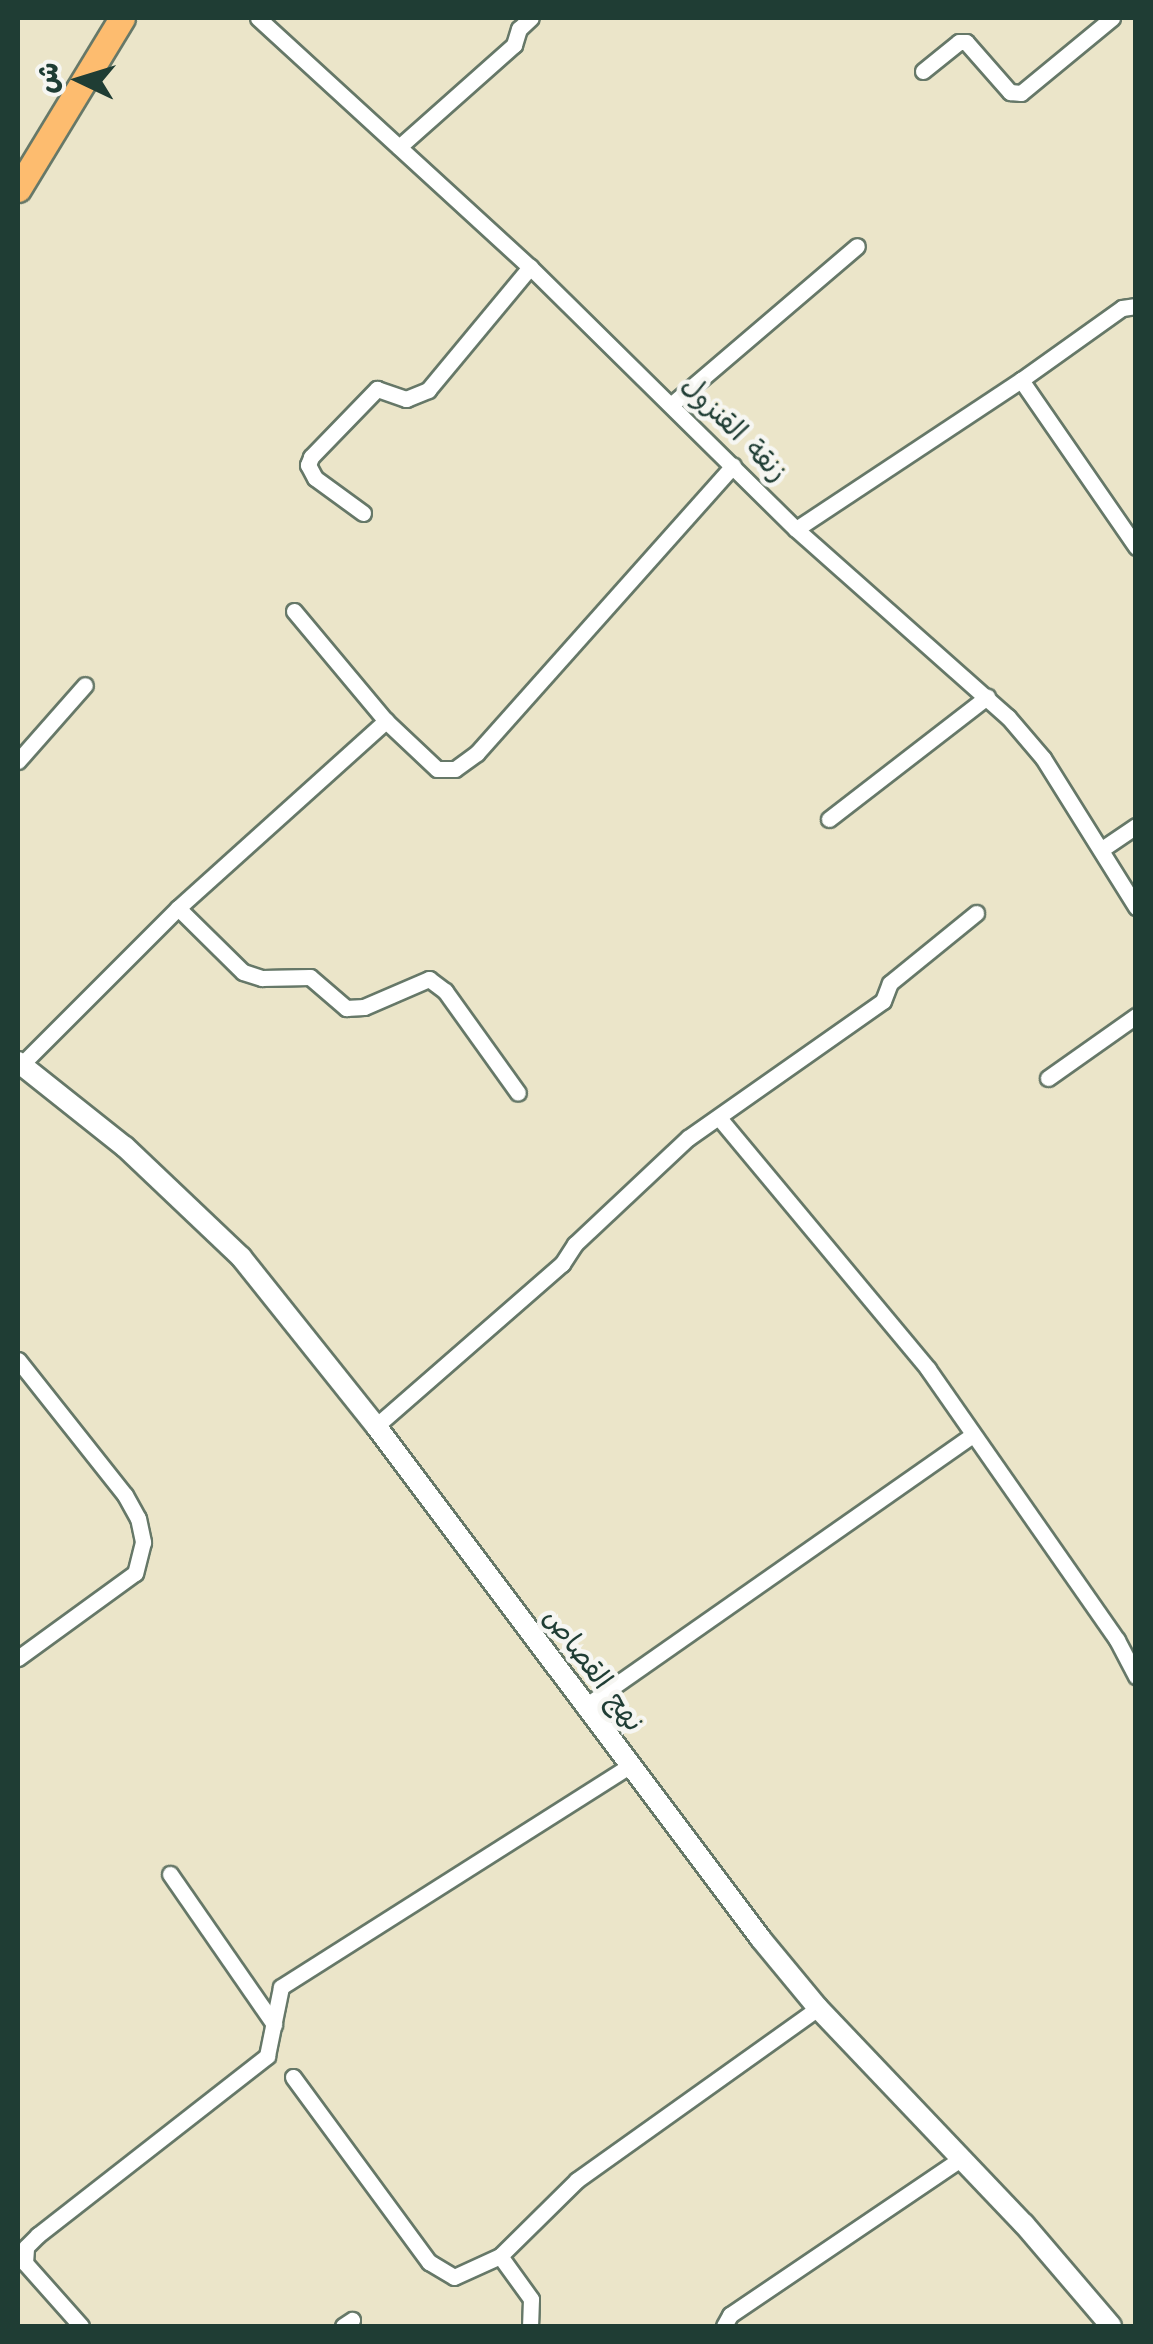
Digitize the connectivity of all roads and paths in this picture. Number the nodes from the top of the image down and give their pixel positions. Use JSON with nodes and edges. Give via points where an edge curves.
{"nodes":[{"id":1,"x":122,"y":18,"type":"edge"},
{"id":2,"x":258,"y":18,"type":"edge"},
{"id":3,"x":531,"y":18,"type":"edge"},
{"id":4,"x":1112,"y":18,"type":"edge"},
{"id":5,"x":923,"y":71,"type":"dead end"},
{"id":6,"x":399,"y":147,"type":"junction"},
{"id":7,"x":18,"y":188,"type":"edge"},
{"id":8,"x":857,"y":246,"type":"dead end"},
{"id":9,"x":530,"y":267,"type":"junction"},
{"id":10,"x":1136,"y":306,"type":"edge"},
{"id":11,"x":1021,"y":380,"type":"junction"},
{"id":12,"x":672,"y":404,"type":"junction"},
{"id":13,"x":732,"y":466,"type":"junction"},
{"id":14,"x":363,"y":513,"type":"dead end"},
{"id":15,"x":796,"y":529,"type":"junction"},
{"id":16,"x":1136,"y":547,"type":"edge"},
{"id":17,"x":294,"y":610,"type":"dead end"},
{"id":18,"x":85,"y":685,"type":"dead end"},
{"id":19,"x":987,"y":697,"type":"junction"},
{"id":20,"x":386,"y":721,"type":"junction"},
{"id":21,"x":18,"y":761,"type":"edge"},
{"id":22,"x":829,"y":818,"type":"dead end"},
{"id":23,"x":1136,"y":826,"type":"edge"},
{"id":24,"x":1102,"y":849,"type":"junction"},
{"id":25,"x":1136,"y":907,"type":"edge"},
{"id":26,"x":178,"y":908,"type":"junction"},
{"id":27,"x":976,"y":913,"type":"dead end"},
{"id":28,"x":1136,"y":1016,"type":"edge"},
{"id":29,"x":20,"y":1064,"type":"edge"},
{"id":30,"x":1048,"y":1078,"type":"dead end"},
{"id":31,"x":518,"y":1093,"type":"dead end"},
{"id":32,"x":720,"y":1119,"type":"junction"},
{"id":33,"x":18,"y":1360,"type":"edge"},
{"id":34,"x":376,"y":1426,"type":"junction"},
{"id":35,"x":972,"y":1435,"type":"junction"},
{"id":36,"x":18,"y":1658,"type":"edge"},
{"id":37,"x":1136,"y":1676,"type":"edge"},
{"id":38,"x":584,"y":1708,"type":"junction"},
{"id":39,"x":630,"y":1766,"type":"junction"},
{"id":40,"x":170,"y":1874,"type":"dead end"},
{"id":41,"x":818,"y":2008,"type":"junction"},
{"id":42,"x":274,"y":2024,"type":"junction"},
{"id":43,"x":293,"y":2076,"type":"dead end"},
{"id":44,"x":962,"y":2158,"type":"junction"},
{"id":45,"x":500,"y":2256,"type":"junction"},
{"id":46,"x":81,"y":2326,"type":"edge"},
{"id":47,"x":530,"y":2326,"type":"edge"},
{"id":48,"x":724,"y":2326,"type":"edge"},
{"id":49,"x":1111,"y":2326,"type":"edge"}],
"edges":[{"from":1,"to":7,"type":"main road"},
{"from":2,"to":6,"type":"street","name":"زنقة القنزول"},
{"from":3,"to":6,"type":"street","via":[[510,48]]},
{"from":4,"to":5,"type":"street","via":[[1021,93],[1010,92],[966,42]]},
{"from":6,"to":9,"type":"street","name":"زنقة القنزول"},
{"from":8,"to":12,"type":"street"},
{"from":9,"to":12,"type":"street","name":"زنقة القنزول"},
{"from":9,"to":14,"type":"street","via":[[428,390],[406,399],[377,389],[312,457],[308,465],[315,478]]},
{"from":10,"to":11,"type":"street","via":[[1122,308]]},
{"from":11,"to":15,"type":"street"},
{"from":11,"to":16,"type":"street"},
{"from":12,"to":13,"type":"street","name":"زنقة القنزول"},
{"from":13,"to":15,"type":"street","name":"زنقة القنزول"},
{"from":13,"to":20,"type":"street","via":[[462,766],[437,768]]},
{"from":15,"to":19,"type":"street","name":"زنقة القنزول"},
{"from":17,"to":20,"type":"street"},
{"from":18,"to":21,"type":"street"},
{"from":19,"to":22,"type":"street"},
{"from":19,"to":24,"type":"street","name":"زنقة القنزول","via":[[1035,747]]},
{"from":20,"to":26,"type":"street"},
{"from":23,"to":24,"type":"street"},
{"from":24,"to":25,"type":"street","name":"زنقة القنزول"},
{"from":26,"to":29,"type":"street"},
{"from":26,"to":31,"type":"street","via":[[243,972],[310,977],[346,1008],[364,1007],[421,980],[436,983]]},
{"from":27,"to":32,"type":"street","via":[[890,983],[883,1000]]},
{"from":28,"to":30,"type":"street"},
{"from":29,"to":34,"type":"street","name":"نهج القصاص","via":[[125,1147],[241,1257]]},
{"from":32,"to":34,"type":"street","via":[[688,1138],[562,1264]]},
{"from":32,"to":35,"type":"street","via":[[928,1369]]},
{"from":33,"to":36,"type":"street","via":[[125,1495],[143,1542],[135,1573]]},
{"from":34,"to":38,"type":"street","name":"نهج القصاص"},
{"from":35,"to":37,"type":"street"},
{"from":35,"to":38,"type":"street"},
{"from":38,"to":39,"type":"street","name":"نهج القصاص"},
{"from":39,"to":41,"type":"street","name":"نهج القصاص"},
{"from":39,"to":42,"type":"street","via":[[281,1988]]},
{"from":40,"to":42,"type":"street"},
{"from":41,"to":44,"type":"street","name":"نهج القصاص"},
{"from":41,"to":45,"type":"street","via":[[577,2180]]},
{"from":42,"to":46,"type":"street","via":[[271,2048],[259,2064],[26,2246],[30,2273]]},
{"from":43,"to":45,"type":"street","via":[[440,2272],[466,2275]]},
{"from":44,"to":48,"type":"street","via":[[730,2315]]},
{"from":44,"to":49,"type":"street","name":"نهج القصاص"},
{"from":45,"to":47,"type":"street","via":[[531,2299]]}]}
